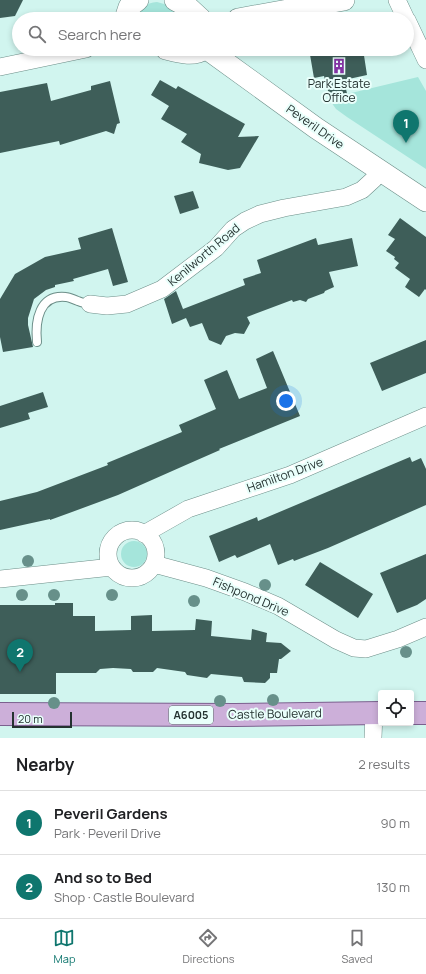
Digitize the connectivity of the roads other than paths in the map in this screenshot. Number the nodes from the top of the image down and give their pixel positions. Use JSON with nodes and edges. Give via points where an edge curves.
{"nodes":[{"id":1,"x":175,"y":0,"type":"edge"},
{"id":2,"x":344,"y":0,"type":"edge"},
{"id":3,"x":397,"y":0,"type":"edge"},
{"id":4,"x":193,"y":12,"type":"edge"},
{"id":5,"x":277,"y":12,"type":"edge"},
{"id":6,"x":403,"y":12,"type":"edge"},
{"id":7,"x":414,"y":35,"type":"edge"},
{"id":8,"x":53,"y":56,"type":"edge"},
{"id":9,"x":216,"y":56,"type":"edge"},
{"id":10,"x":426,"y":60,"type":"edge"},
{"id":11,"x":0,"y":67,"type":"edge"},
{"id":12,"x":380,"y":171,"type":"junction"},
{"id":13,"x":426,"y":201,"type":"edge"},
{"id":14,"x":90,"y":304,"type":"joint"},
{"id":15,"x":37,"y":342,"type":"dead end"},
{"id":16,"x":426,"y":416,"type":"edge"},
{"id":17,"x":144,"y":534,"type":"junction"},
{"id":18,"x":154,"y":564,"type":"junction"},
{"id":19,"x":112,"y":567,"type":"junction"},
{"id":20,"x":0,"y":579,"type":"edge"},
{"id":21,"x":426,"y":627,"type":"edge"},
{"id":22,"x":378,"y":713,"type":"edge"},
{"id":23,"x":414,"y":713,"type":"edge"},
{"id":24,"x":426,"y":713,"type":"edge"},
{"id":25,"x":0,"y":714,"type":"edge"},
{"id":26,"x":373,"y":738,"type":"edge"}],
"edges":[{"from":1,"to":4,"type":"street"},
{"from":2,"to":5,"type":"street"},
{"from":3,"to":6,"type":"street"},
{"from":7,"to":10,"type":"street"},
{"from":8,"to":11,"type":"street"},
{"from":9,"to":12,"type":"street","name":"Peveril Drive"},
{"from":12,"to":13,"type":"street","name":"Peveril Drive"},
{"from":12,"to":14,"type":"street","name":"Kenilworth Road","via":[[362,190],[346,197],[284,208],[245,221],[233,229],[216,248],[162,289],[127,304]]},
{"from":14,"to":15,"type":"lane","via":[[68,297],[49,300],[40,311],[36,331]]},
{"from":16,"to":17,"type":"street","name":"Hamilton Drive","via":[[290,475],[188,509]]},
{"from":17,"to":18,"type":"street","via":[[154,544]]},
{"from":17,"to":19,"type":"street","via":[[138,531],[124,532],[113,540],[109,554]]},
{"from":18,"to":19,"type":"street","via":[[147,573],[135,578],[121,575]]},
{"from":18,"to":21,"type":"street","name":"Fishpond Drive","via":[[245,592],[278,606],[354,648],[366,649]]},
{"from":19,"to":20,"type":"street"},
{"from":22,"to":25,"type":"main road","name":"Castle Boulevard","number":"A6005"},
{"from":22,"to":26,"type":"street"},
{"from":23,"to":24,"type":"main road"}]}
